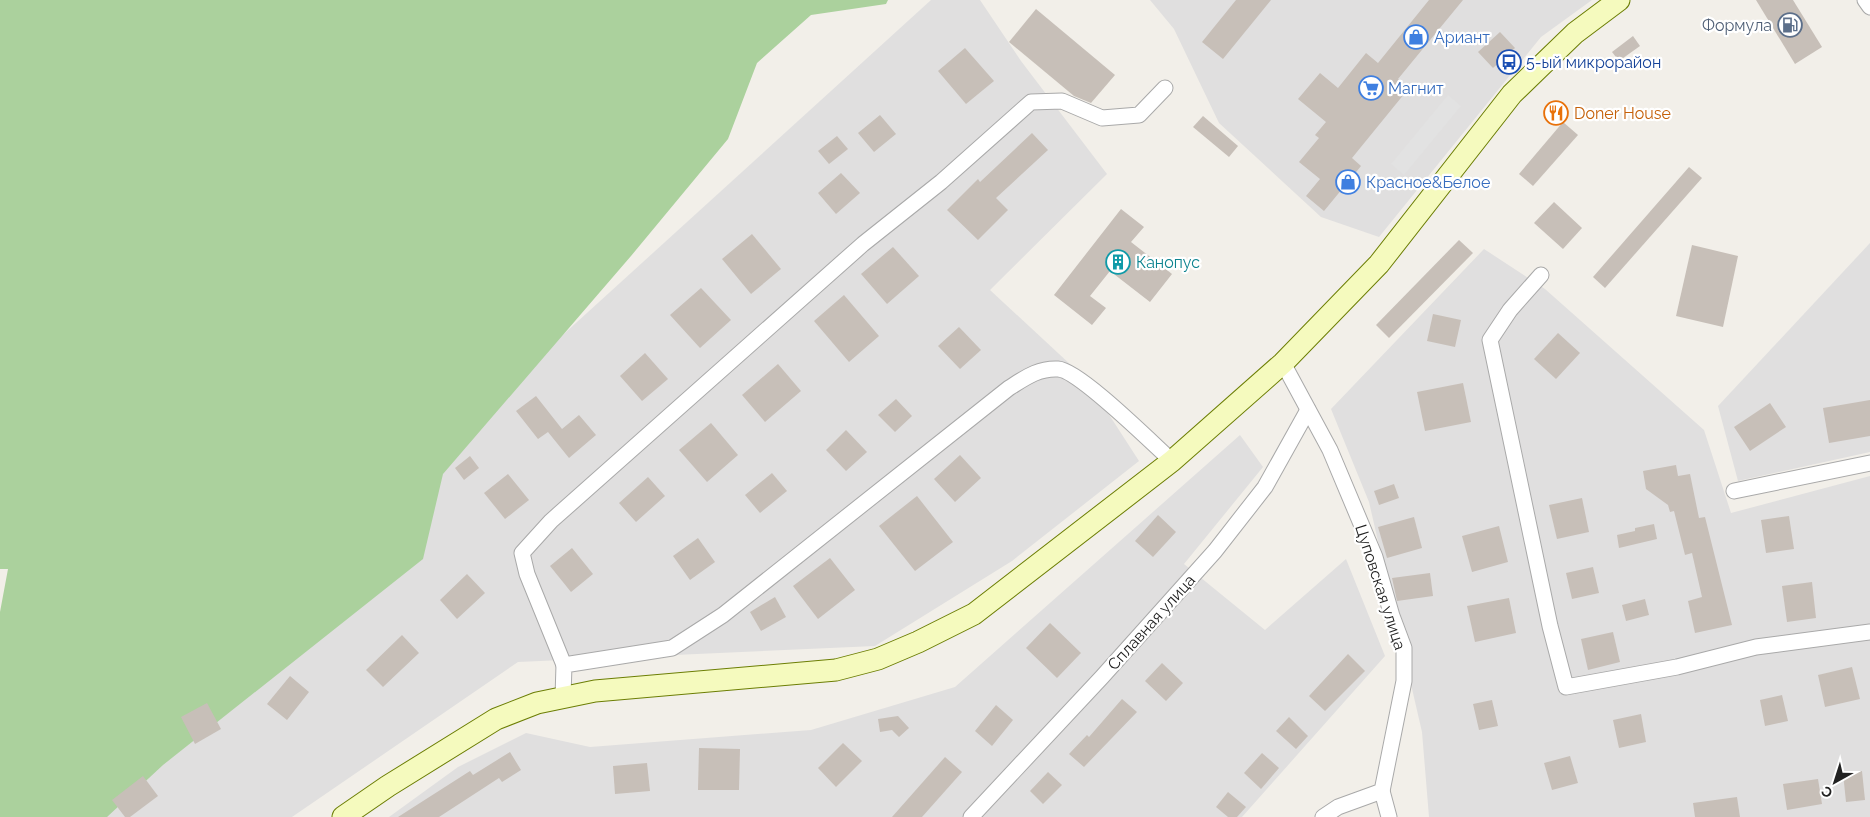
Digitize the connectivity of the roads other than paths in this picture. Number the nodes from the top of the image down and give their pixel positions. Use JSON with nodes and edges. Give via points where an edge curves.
{"nodes":[{"id":1,"x":1619,"y":0,"type":"edge"},
{"id":2,"x":1866,"y":0,"type":"edge"},
{"id":3,"x":1870,"y":7,"type":"edge"},
{"id":4,"x":1165,"y":88,"type":"dead end"},
{"id":5,"x":1541,"y":275,"type":"dead end"},
{"id":6,"x":1283,"y":363,"type":"junction"},
{"id":7,"x":1308,"y":410,"type":"junction"},
{"id":8,"x":1172,"y":461,"type":"junction"},
{"id":9,"x":1870,"y":463,"type":"edge"},
{"id":10,"x":1734,"y":491,"type":"dead end"},
{"id":11,"x":1870,"y":632,"type":"edge"},
{"id":12,"x":564,"y":665,"type":"junction"},
{"id":13,"x":563,"y":697,"type":"junction"},
{"id":14,"x":1382,"y":791,"type":"junction"},
{"id":15,"x":343,"y":817,"type":"edge"},
{"id":16,"x":972,"y":817,"type":"edge"},
{"id":17,"x":1323,"y":817,"type":"edge"},
{"id":18,"x":1388,"y":817,"type":"edge"}],
"edges":[{"from":1,"to":6,"type":"main road","via":[[1569,38],[1512,94],[1379,264]]},
{"from":2,"to":3,"type":"street"},
{"from":4,"to":12,"type":"street","via":[[1139,115],[1102,118],[1062,101],[1031,102],[941,182],[863,244],[551,521],[522,554]]},
{"from":5,"to":11,"type":"street","via":[[1510,310],[1490,340],[1548,617],[1566,687],[1677,667],[1756,647]]},
{"from":6,"to":7,"type":"street","name":"Цуповская улица"},
{"from":6,"to":8,"type":"main road"},
{"from":7,"to":14,"type":"street","name":"Цуповская улица","via":[[1330,450],[1374,557],[1404,648],[1404,681]]},
{"from":7,"to":16,"type":"street","name":"Сплавная улица","via":[[1265,487],[1215,551]]},
{"from":8,"to":12,"type":"street","via":[[1088,385],[1060,368],[1036,370],[723,615],[672,648]]},
{"from":8,"to":13,"type":"main road","via":[[974,614],[878,658],[836,670],[663,684]]},
{"from":9,"to":10,"type":"street"},
{"from":12,"to":13,"type":"street"},
{"from":13,"to":15,"type":"main road","via":[[496,719]]},
{"from":14,"to":17,"type":"street","via":[[1338,806]]},
{"from":14,"to":18,"type":"street"}]}
